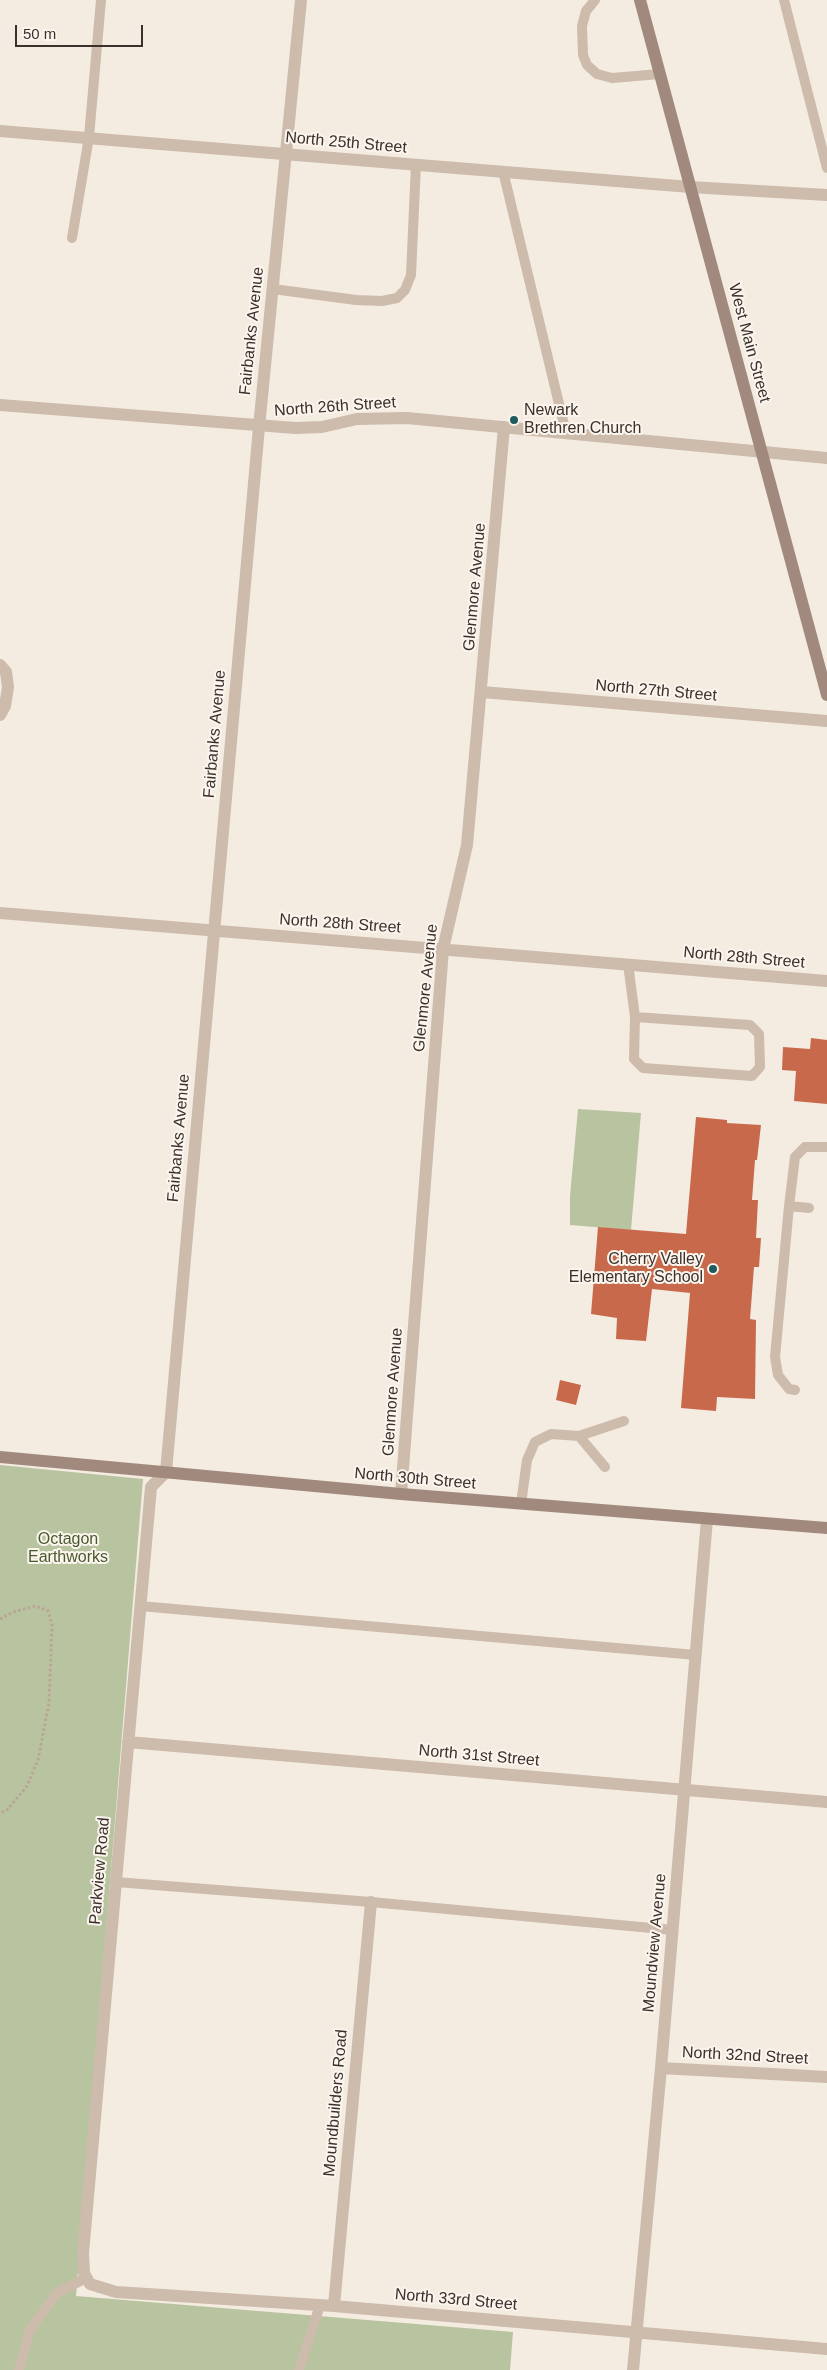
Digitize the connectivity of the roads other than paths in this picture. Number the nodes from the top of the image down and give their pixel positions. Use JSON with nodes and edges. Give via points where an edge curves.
{"nodes":[{"id":1,"x":101,"y":0,"type":"edge"},
{"id":2,"x":301,"y":0,"type":"edge"},
{"id":3,"x":595,"y":0,"type":"edge"},
{"id":4,"x":640,"y":0,"type":"edge"},
{"id":5,"x":784,"y":0,"type":"edge"},
{"id":6,"x":660,"y":74,"type":"junction"},
{"id":7,"x":0,"y":131,"type":"edge"},
{"id":8,"x":89,"y":137,"type":"junction"},
{"id":9,"x":286,"y":154,"type":"junction"},
{"id":10,"x":416,"y":164,"type":"junction"},
{"id":11,"x":827,"y":168,"type":"edge"},
{"id":12,"x":503,"y":172,"type":"junction"},
{"id":13,"x":690,"y":187,"type":"junction"},
{"id":14,"x":827,"y":195,"type":"edge"},
{"id":15,"x":72,"y":238,"type":"dead end"},
{"id":16,"x":273,"y":289,"type":"junction"},
{"id":17,"x":0,"y":405,"type":"edge"},
{"id":18,"x":259,"y":427,"type":"junction"},
{"id":19,"x":504,"y":427,"type":"junction"},
{"id":20,"x":566,"y":433,"type":"junction"},
{"id":21,"x":762,"y":453,"type":"junction"},
{"id":22,"x":827,"y":458,"type":"edge"},
{"id":23,"x":0,"y":665,"type":"edge"},
{"id":24,"x":482,"y":692,"type":"junction"},
{"id":25,"x":827,"y":695,"type":"edge"},
{"id":26,"x":0,"y":715,"type":"edge"},
{"id":27,"x":827,"y":721,"type":"edge"},
{"id":28,"x":0,"y":913,"type":"edge"},
{"id":29,"x":214,"y":931,"type":"junction"},
{"id":30,"x":443,"y":949,"type":"junction"},
{"id":31,"x":628,"y":964,"type":"junction"},
{"id":32,"x":827,"y":981,"type":"edge"},
{"id":33,"x":635,"y":1017,"type":"junction"},
{"id":34,"x":827,"y":1147,"type":"edge"},
{"id":35,"x":789,"y":1206,"type":"junction"},
{"id":36,"x":809,"y":1208,"type":"dead end"},
{"id":37,"x":795,"y":1390,"type":"dead end"},
{"id":38,"x":624,"y":1421,"type":"dead end"},
{"id":39,"x":579,"y":1436,"type":"junction"},
{"id":40,"x":0,"y":1458,"type":"edge"},
{"id":41,"x":605,"y":1467,"type":"dead end"},
{"id":42,"x":166,"y":1472,"type":"junction"},
{"id":43,"x":401,"y":1494,"type":"junction"},
{"id":44,"x":521,"y":1504,"type":"junction"},
{"id":45,"x":707,"y":1519,"type":"junction"},
{"id":46,"x":827,"y":1528,"type":"edge"},
{"id":47,"x":140,"y":1606,"type":"junction"},
{"id":48,"x":696,"y":1654,"type":"junction"},
{"id":49,"x":128,"y":1742,"type":"junction"},
{"id":50,"x":685,"y":1789,"type":"junction"},
{"id":51,"x":827,"y":1802,"type":"edge"},
{"id":52,"x":116,"y":1882,"type":"junction"},
{"id":53,"x":371,"y":1902,"type":"junction"},
{"id":54,"x":673,"y":1930,"type":"junction"},
{"id":55,"x":661,"y":2068,"type":"junction"},
{"id":56,"x":827,"y":2077,"type":"edge"},
{"id":57,"x":86,"y":2278,"type":"junction"},
{"id":58,"x":327,"y":2306,"type":"junction"},
{"id":59,"x":636,"y":2332,"type":"junction"},
{"id":60,"x":827,"y":2349,"type":"edge"},
{"id":61,"x":19,"y":2370,"type":"edge"},
{"id":62,"x":299,"y":2370,"type":"edge"},
{"id":63,"x":632,"y":2370,"type":"edge"}],
"edges":[{"from":1,"to":8,"type":"lane"},
{"from":2,"to":9,"type":"street","name":"Fairbanks Avenue"},
{"from":3,"to":6,"type":"lane","via":[[586,11],[582,26],[583,55],[587,65],[597,74],[612,78]]},
{"from":4,"to":6,"type":"street","name":"West Main Street"},
{"from":5,"to":11,"type":"lane"},
{"from":6,"to":13,"type":"street","name":"West Main Street"},
{"from":7,"to":8,"type":"street","name":"North 25th Street"},
{"from":8,"to":9,"type":"street","name":"North 25th Street"},
{"from":8,"to":15,"type":"lane"},
{"from":9,"to":10,"type":"street","name":"North 25th Street"},
{"from":9,"to":16,"type":"street","name":"Fairbanks Avenue"},
{"from":10,"to":12,"type":"street","name":"North 25th Street"},
{"from":10,"to":16,"type":"lane","via":[[411,275],[406,290],[397,298],[356,300]]},
{"from":12,"to":13,"type":"street","name":"North 25th Street"},
{"from":12,"to":20,"type":"lane"},
{"from":13,"to":14,"type":"street","name":"North 25th Street"},
{"from":13,"to":21,"type":"street","name":"West Main Street"},
{"from":16,"to":18,"type":"street","name":"Fairbanks Avenue"},
{"from":17,"to":18,"type":"street","name":"North 26th Street"},
{"from":18,"to":19,"type":"street","name":"North 26th Street","via":[[304,428],[357,419],[408,418]]},
{"from":18,"to":29,"type":"street","name":"Fairbanks Avenue"},
{"from":19,"to":20,"type":"street","name":"North 26th Street"},
{"from":19,"to":24,"type":"street","name":"Glenmore Avenue"},
{"from":20,"to":21,"type":"street","name":"North 26th Street"},
{"from":21,"to":22,"type":"street","name":"North 26th Street"},
{"from":21,"to":25,"type":"street","name":"West Main Street"},
{"from":23,"to":26,"type":"street","via":[[6,672],[8,688]]},
{"from":24,"to":27,"type":"street","name":"North 27th Street"},
{"from":24,"to":30,"type":"street","name":"Glenmore Avenue","via":[[467,845]]},
{"from":28,"to":29,"type":"street","name":"North 28th Street"},
{"from":29,"to":30,"type":"street","name":"North 28th Street"},
{"from":29,"to":42,"type":"street","name":"Fairbanks Avenue"},
{"from":30,"to":31,"type":"street","name":"North 28th Street"},
{"from":30,"to":43,"type":"street","name":"Glenmore Avenue"},
{"from":31,"to":32,"type":"street","name":"North 28th Street"},
{"from":31,"to":33,"type":"lane"},
{"from":33,"to":33,"type":"lane","via":[[750,1025],[759,1034],[760,1067],[752,1076],[643,1068],[634,1059]]},
{"from":34,"to":35,"type":"lane","via":[[806,1147],[795,1156]]},
{"from":35,"to":36,"type":"lane"},
{"from":35,"to":37,"type":"lane","via":[[775,1357],[778,1375],[789,1389]]},
{"from":38,"to":39,"type":"lane"},
{"from":39,"to":41,"type":"lane"},
{"from":39,"to":44,"type":"lane","via":[[551,1434],[535,1442],[527,1460]]},
{"from":40,"to":42,"type":"street","name":"North 30th Street"},
{"from":42,"to":43,"type":"street","name":"North 30th Street"},
{"from":42,"to":47,"type":"street","name":"Parkview Road","via":[[151,1487]]},
{"from":43,"to":44,"type":"street","name":"North 30th Street"},
{"from":44,"to":45,"type":"street","name":"North 30th Street"},
{"from":45,"to":46,"type":"street","name":"North 30th Street"},
{"from":45,"to":48,"type":"street","name":"Moundview Avenue"},
{"from":47,"to":48,"type":"lane"},
{"from":47,"to":49,"type":"street","name":"Parkview Road"},
{"from":48,"to":50,"type":"street","name":"Moundview Avenue"},
{"from":49,"to":50,"type":"street","name":"North 31st Street"},
{"from":49,"to":52,"type":"street","name":"Parkview Road"},
{"from":50,"to":51,"type":"street","name":"North 31st Street"},
{"from":50,"to":54,"type":"street","name":"Moundview Avenue"},
{"from":52,"to":53,"type":"lane"},
{"from":52,"to":57,"type":"street","name":"Parkview Road","via":[[83,2253]]},
{"from":53,"to":54,"type":"lane"},
{"from":53,"to":58,"type":"street","name":"Moundbuilders Road"},
{"from":54,"to":55,"type":"street","name":"Moundview Avenue"},
{"from":55,"to":56,"type":"street","name":"North 32nd Street"},
{"from":55,"to":59,"type":"street","name":"Moundview Avenue"},
{"from":57,"to":58,"type":"street","name":"North 33rd Street","via":[[90,2284],[116,2292]]},
{"from":57,"to":61,"type":"lane","via":[[57,2293],[30,2330]]},
{"from":58,"to":59,"type":"street","name":"North 33rd Street"},
{"from":58,"to":62,"type":"lane"},
{"from":59,"to":60,"type":"street","name":"North 33rd Street"},
{"from":59,"to":63,"type":"street","name":"Moundview Avenue"}]}
